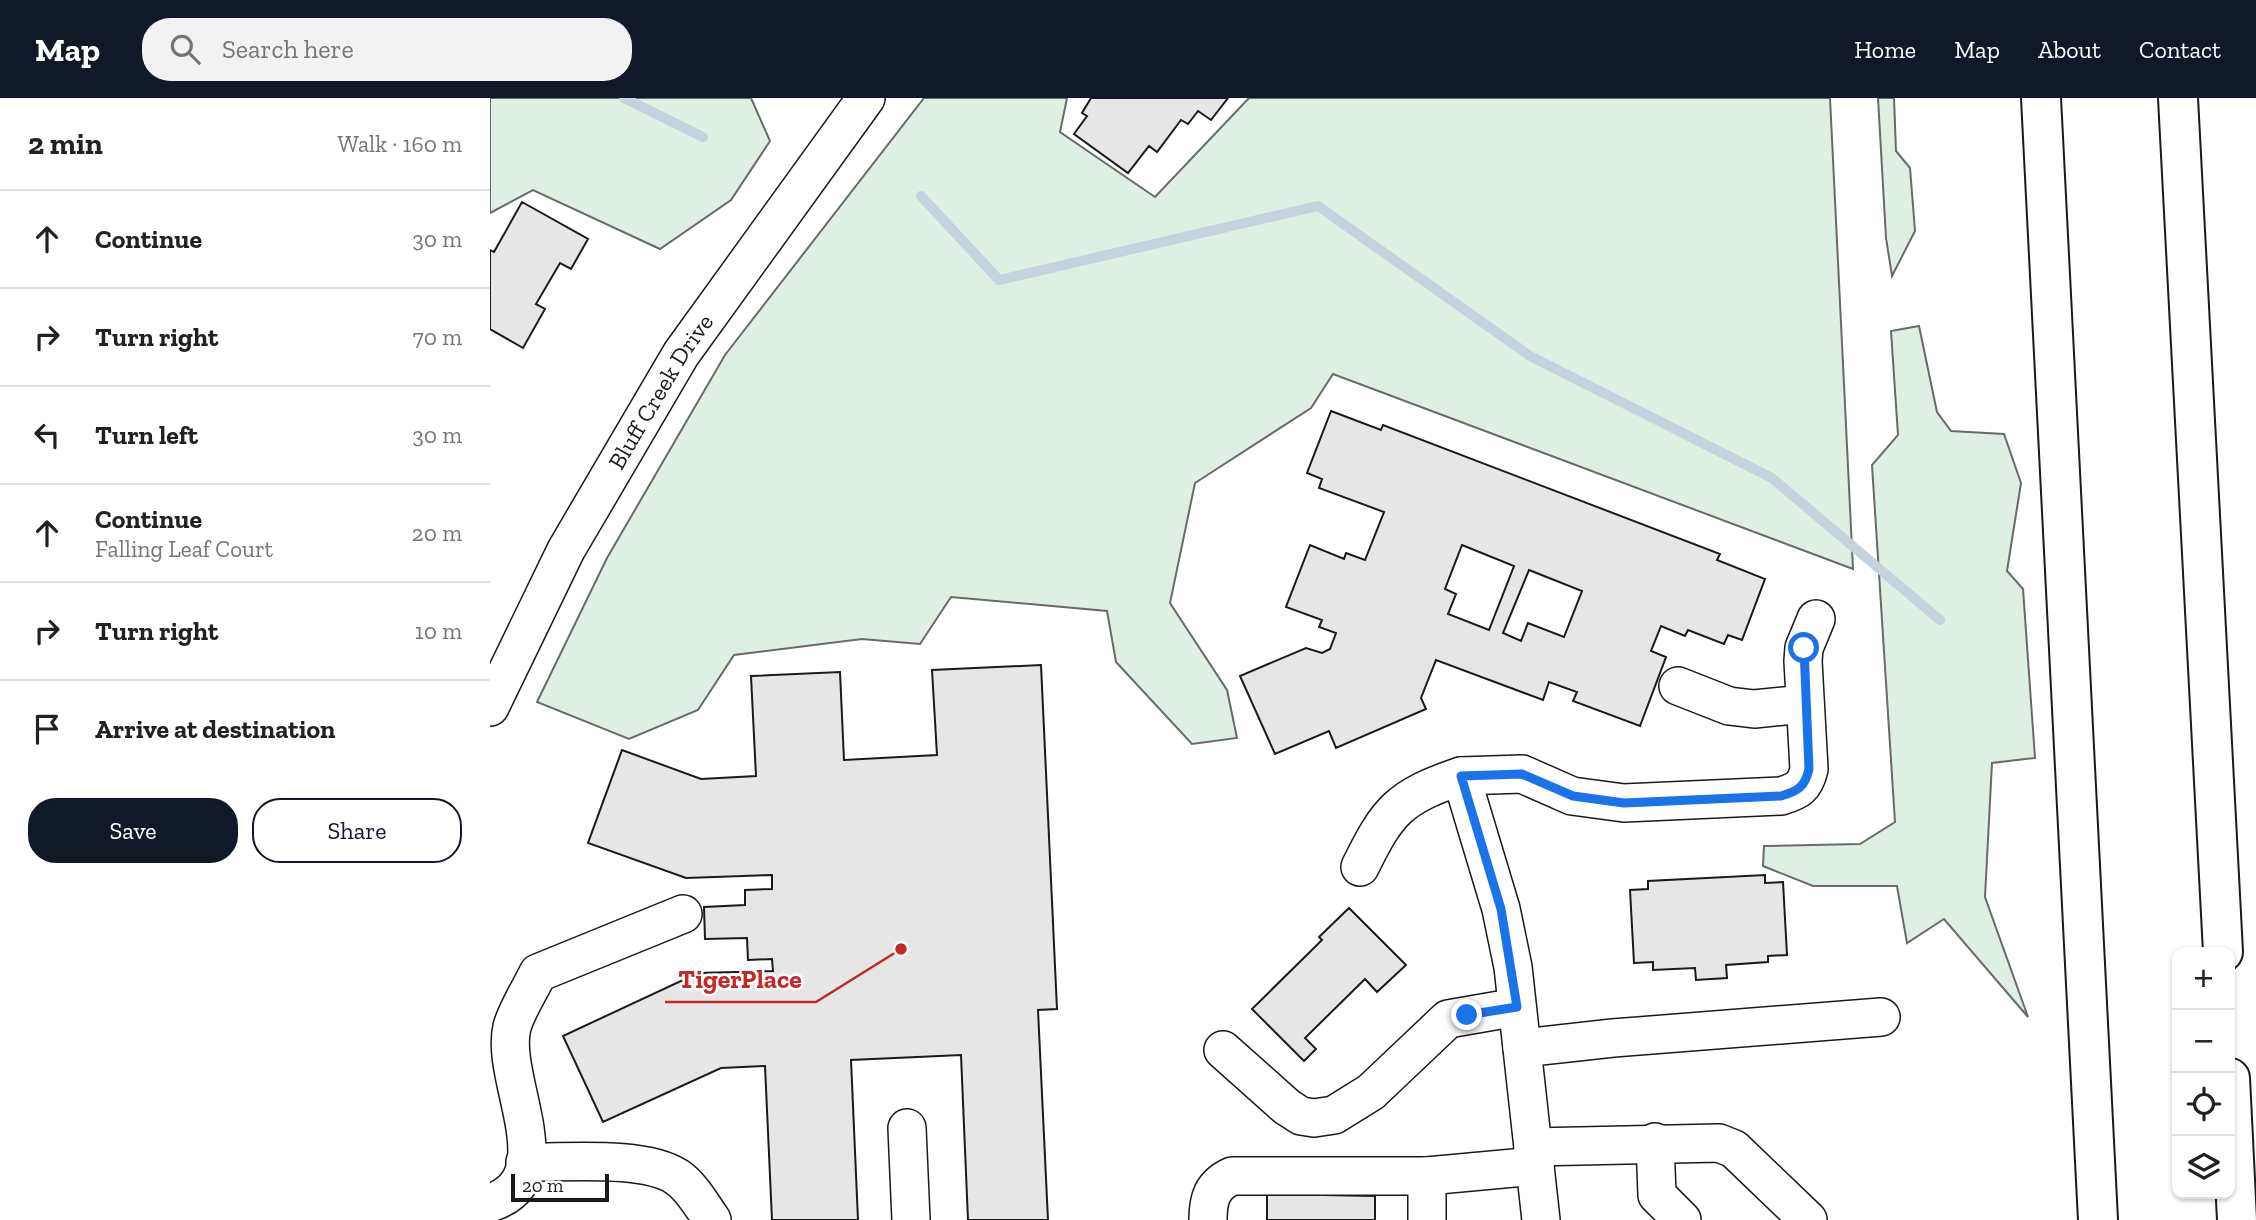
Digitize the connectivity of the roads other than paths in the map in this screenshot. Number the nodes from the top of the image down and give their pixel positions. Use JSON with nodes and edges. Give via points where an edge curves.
{"nodes":[{"id":1,"x":866,"y":98,"type":"edge"},
{"id":2,"x":2041,"y":98,"type":"edge"},
{"id":3,"x":2178,"y":98,"type":"edge"},
{"id":4,"x":1816,"y":619,"type":"dead end"},
{"id":5,"x":1678,"y":686,"type":"dead end"},
{"id":6,"x":1805,"y":704,"type":"junction"},
{"id":7,"x":490,"y":707,"type":"edge"},
{"id":8,"x":1461,"y":776,"type":"junction"},
{"id":9,"x":1360,"y":867,"type":"dead end"},
{"id":10,"x":683,"y":914,"type":"dead end"},
{"id":11,"x":2223,"y":947,"type":"edge"},
{"id":12,"x":1517,"y":1007,"type":"junction"},
{"id":13,"x":1881,"y":1017,"type":"dead end"},
{"id":14,"x":1522,"y":1048,"type":"junction"},
{"id":15,"x":1223,"y":1050,"type":"dead end"},
{"id":16,"x":907,"y":1128,"type":"dead end"},
{"id":17,"x":2233,"y":1136,"type":"edge"},
{"id":18,"x":1655,"y":1142,"type":"junction"},
{"id":19,"x":1534,"y":1156,"type":"junction"},
{"id":20,"x":525,"y":1162,"type":"junction"},
{"id":21,"x":1427,"y":1176,"type":"junction"},
{"id":22,"x":490,"y":1203,"type":"edge"},
{"id":23,"x":712,"y":1220,"type":"edge"},
{"id":24,"x":911,"y":1220,"type":"edge"},
{"id":25,"x":1208,"y":1220,"type":"edge"},
{"id":26,"x":1427,"y":1220,"type":"edge"},
{"id":27,"x":1541,"y":1220,"type":"edge"},
{"id":28,"x":1682,"y":1220,"type":"edge"},
{"id":29,"x":1808,"y":1220,"type":"edge"},
{"id":30,"x":2098,"y":1220,"type":"edge"},
{"id":31,"x":2237,"y":1220,"type":"edge"}],
"edges":[{"from":1,"to":7,"type":"street","name":"Bluff Creek Drive","via":[[681,354],[566,550]]},
{"from":2,"to":30,"type":"highway"},
{"from":3,"to":11,"type":"highway"},
{"from":4,"to":6,"type":"street","via":[[1804,648]]},
{"from":5,"to":6,"type":"street","via":[[1729,706],[1754,709]]},
{"from":6,"to":8,"type":"street","via":[[1809,769],[1805,784],[1781,796],[1624,803],[1573,796],[1522,774]]},
{"from":8,"to":9,"type":"street","via":[[1422,789],[1400,804],[1381,824]]},
{"from":8,"to":12,"type":"street","via":[[1501,909]]},
{"from":10,"to":20,"type":"street","via":[[538,973],[512,1028],[512,1072],[528,1135]]},
{"from":12,"to":14,"type":"street"},
{"from":12,"to":15,"type":"street","via":[[1448,1019],[1371,1092],[1334,1115],[1314,1118],[1287,1107]]},
{"from":13,"to":14,"type":"street"},
{"from":14,"to":19,"type":"street"},
{"from":16,"to":24,"type":"street"},
{"from":17,"to":31,"type":"highway"},
{"from":18,"to":19,"type":"street"},
{"from":18,"to":28,"type":"street","via":[[1657,1195]]},
{"from":18,"to":29,"type":"street","via":[[1707,1141],[1734,1149]]},
{"from":19,"to":21,"type":"street"},
{"from":19,"to":27,"type":"street"},
{"from":20,"to":22,"type":"street","via":[[523,1178],[502,1199]]},
{"from":20,"to":23,"type":"street","via":[[657,1169],[678,1178]]},
{"from":21,"to":25,"type":"street","via":[[1232,1176],[1212,1191]]},
{"from":21,"to":26,"type":"street"}]}
